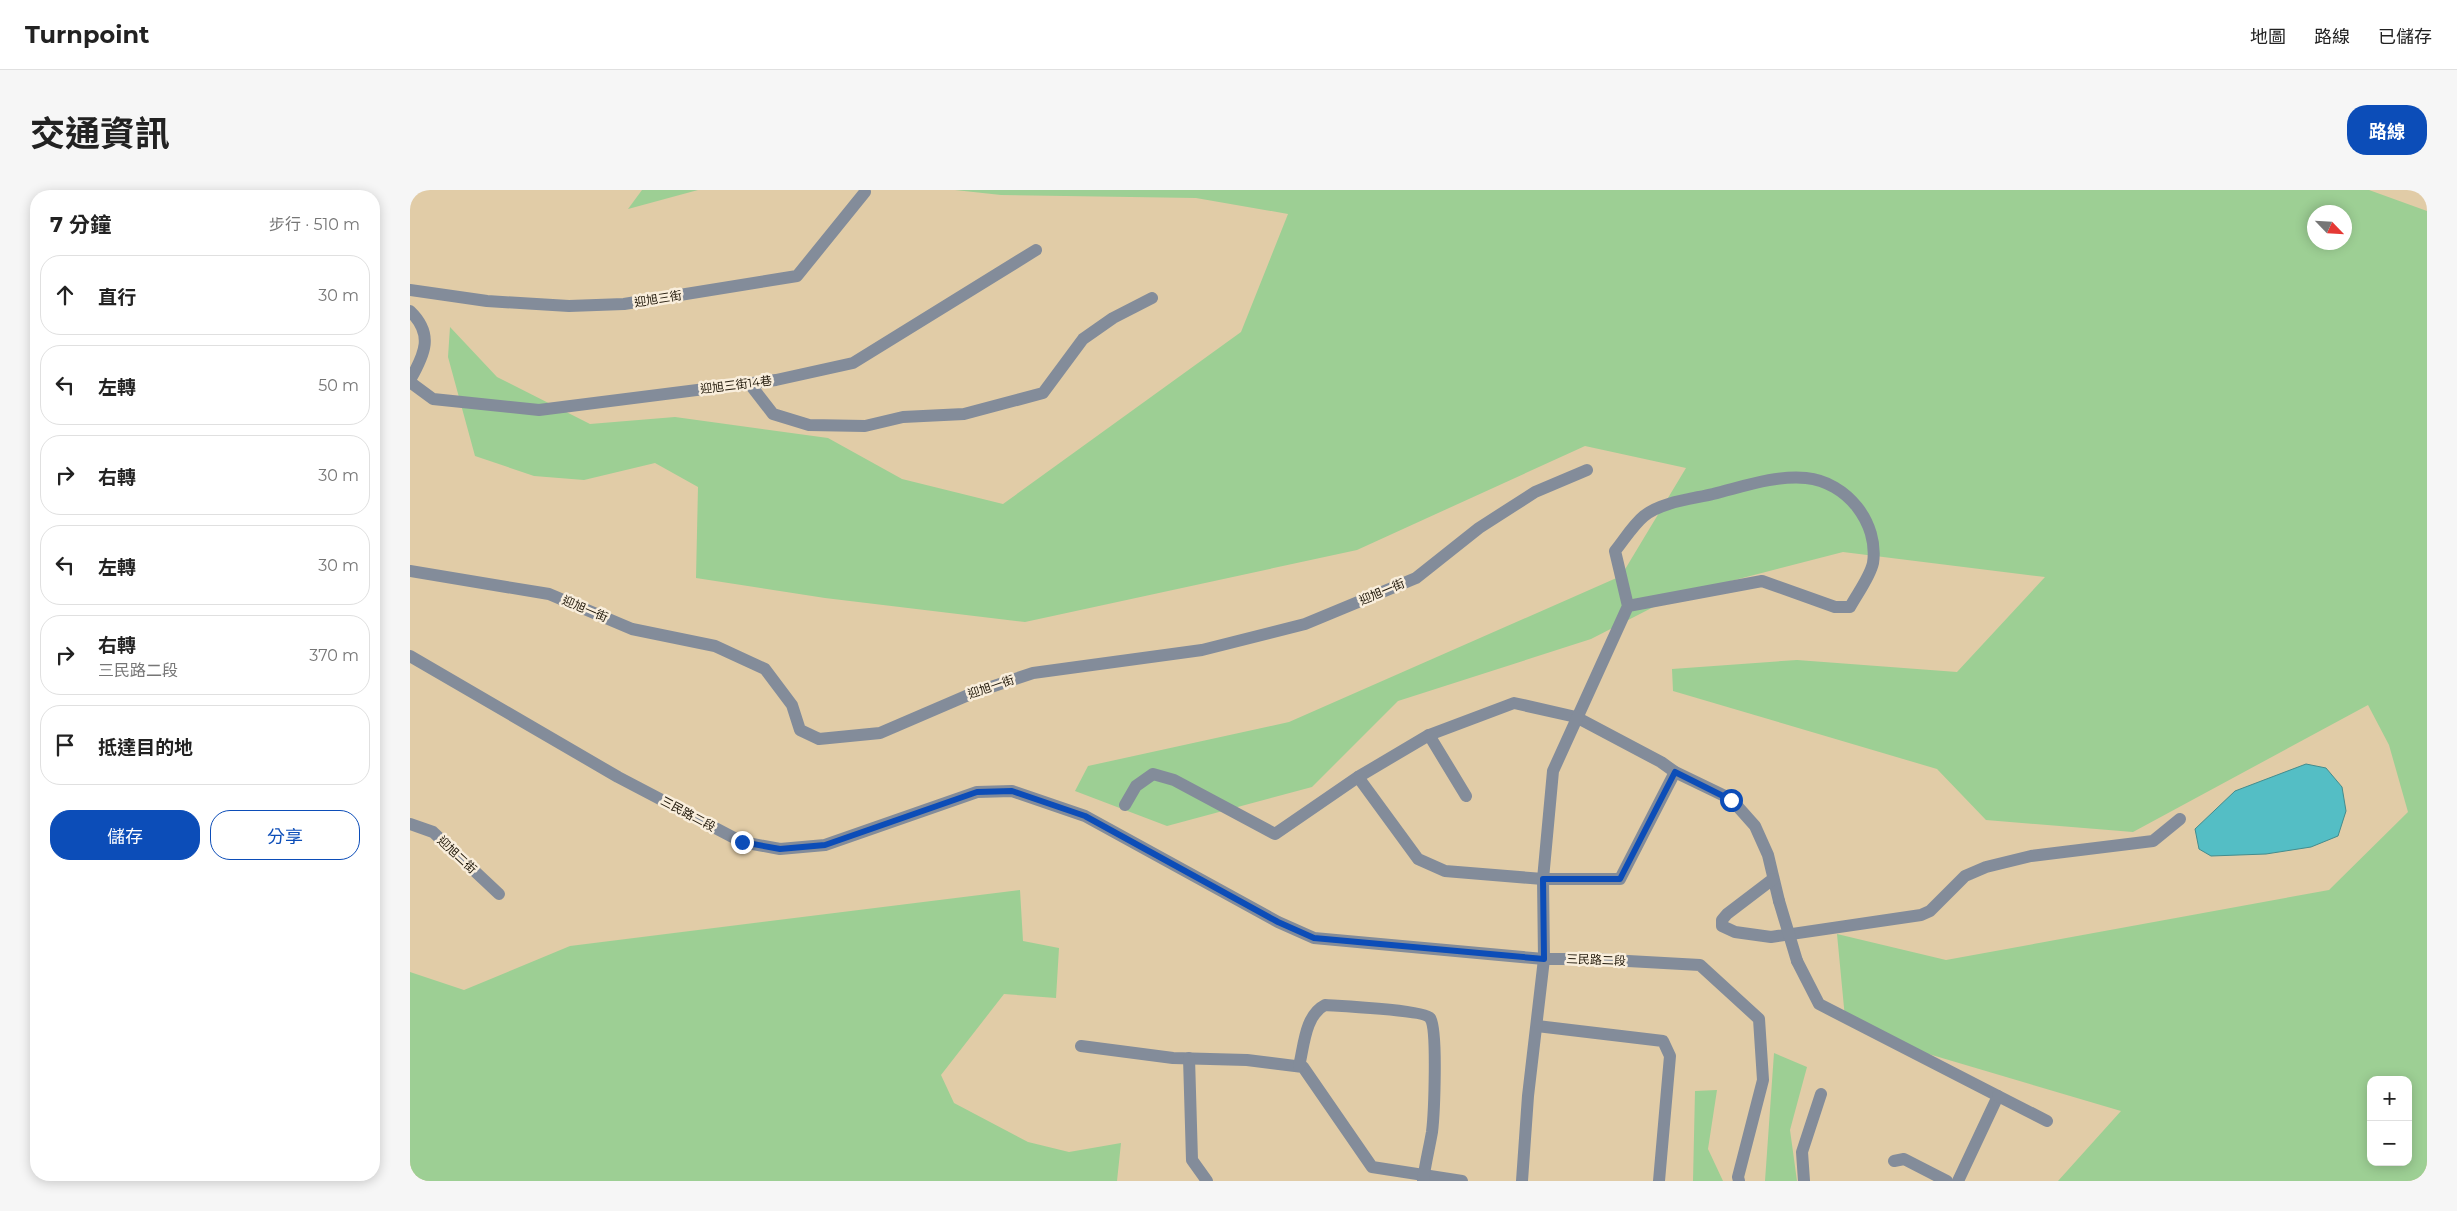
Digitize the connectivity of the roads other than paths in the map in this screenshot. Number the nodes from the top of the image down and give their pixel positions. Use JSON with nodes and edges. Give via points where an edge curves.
{"nodes":[{"id":1,"x":865,"y":192,"type":"dead end"},
{"id":2,"x":1036,"y":250,"type":"dead end"},
{"id":3,"x":410,"y":290,"type":"edge"},
{"id":4,"x":1152,"y":298,"type":"dead end"},
{"id":5,"x":410,"y":311,"type":"edge"},
{"id":6,"x":410,"y":381,"type":"edge"},
{"id":7,"x":748,"y":383,"type":"junction"},
{"id":8,"x":1587,"y":470,"type":"dead end"},
{"id":9,"x":410,"y":572,"type":"edge"},
{"id":10,"x":1628,"y":606,"type":"junction"},
{"id":11,"x":410,"y":656,"type":"edge"},
{"id":12,"x":1576,"y":717,"type":"junction"},
{"id":13,"x":1429,"y":736,"type":"junction"},
{"id":14,"x":1675,"y":772,"type":"junction"},
{"id":15,"x":1358,"y":776,"type":"junction"},
{"id":16,"x":1466,"y":796,"type":"dead end"},
{"id":17,"x":1125,"y":805,"type":"dead end"},
{"id":18,"x":2180,"y":819,"type":"dead end"},
{"id":19,"x":410,"y":824,"type":"edge"},
{"id":20,"x":1543,"y":879,"type":"junction"},
{"id":21,"x":1773,"y":879,"type":"junction"},
{"id":22,"x":499,"y":894,"type":"dead end"},
{"id":23,"x":1544,"y":959,"type":"junction"},
{"id":24,"x":1538,"y":1026,"type":"junction"},
{"id":25,"x":1081,"y":1046,"type":"dead end"},
{"id":26,"x":1189,"y":1058,"type":"junction"},
{"id":27,"x":1299,"y":1066,"type":"junction"},
{"id":28,"x":1821,"y":1094,"type":"dead end"},
{"id":29,"x":1998,"y":1096,"type":"junction"},
{"id":30,"x":2047,"y":1121,"type":"dead end"},
{"id":31,"x":1894,"y":1161,"type":"dead end"},
{"id":32,"x":1423,"y":1178,"type":"edge"},
{"id":33,"x":1207,"y":1181,"type":"edge"},
{"id":34,"x":1462,"y":1181,"type":"edge"},
{"id":35,"x":1522,"y":1181,"type":"edge"},
{"id":36,"x":1659,"y":1181,"type":"edge"},
{"id":37,"x":1740,"y":1181,"type":"edge"},
{"id":38,"x":1804,"y":1181,"type":"edge"},
{"id":39,"x":1947,"y":1181,"type":"edge"},
{"id":40,"x":1958,"y":1181,"type":"edge"}],
"edges":[{"from":1,"to":3,"type":"street","name":"迎旭三街","via":[[797,276],[624,304],[569,306],[487,301]]},
{"from":2,"to":7,"type":"street","name":"迎旭三街14巷","via":[[853,363]]},
{"from":4,"to":7,"type":"street","via":[[1113,318],[1083,339],[1043,393],[964,414],[902,417],[865,426],[809,425],[773,414]]},
{"from":5,"to":6,"type":"street","name":"迎旭三街14巷","via":[[424,328],[424,356]]},
{"from":6,"to":7,"type":"street","name":"迎旭三街14巷","via":[[433,399],[540,410]]},
{"from":8,"to":9,"type":"street","name":"迎旭一街","via":[[1535,492],[1479,528],[1416,578],[1305,624],[1202,650],[1033,673],[973,692],[880,733],[842,738],[820,739],[800,730],[792,705],[765,670],[715,646],[632,629],[549,594]]},
{"from":10,"to":10,"type":"street","via":[[1615,551],[1645,515],[1666,506],[1772,480],[1806,478],[1829,483],[1843,491],[1860,510],[1874,541],[1872,565],[1850,607],[1835,607],[1762,581]]},
{"from":10,"to":12,"type":"street"},
{"from":11,"to":23,"type":"street","name":"三民路二段","via":[[618,777],[742,842],[780,849],[825,845],[977,792],[1012,791],[1085,816],[1278,922],[1314,938]]},
{"from":12,"to":13,"type":"street","via":[[1514,703]]},
{"from":12,"to":14,"type":"street"},
{"from":12,"to":20,"type":"street","via":[[1553,771]]},
{"from":13,"to":15,"type":"street"},
{"from":13,"to":16,"type":"street"},
{"from":14,"to":20,"type":"street","via":[[1620,879]]},
{"from":14,"to":21,"type":"street","via":[[1737,806],[1755,826],[1768,855]]},
{"from":15,"to":17,"type":"street","via":[[1275,834],[1174,780],[1153,774],[1136,786]]},
{"from":15,"to":20,"type":"street","via":[[1418,859],[1445,870]]},
{"from":18,"to":21,"type":"street","via":[[2153,841],[2031,856],[1986,867],[1965,876],[1930,911],[1921,915],[1771,937],[1735,932],[1722,926],[1727,914]]},
{"from":19,"to":22,"type":"street","name":"迎旭二街","via":[[432,832]]},
{"from":20,"to":23,"type":"street"},
{"from":21,"to":29,"type":"street","bridge":true,"via":[[1797,961],[1819,1004]]},
{"from":23,"to":24,"type":"street"},
{"from":23,"to":37,"type":"street","name":"三民路二段","via":[[1700,965],[1760,1019],[1763,1080],[1738,1177]]},
{"from":24,"to":35,"type":"street","via":[[1528,1096]]},
{"from":24,"to":36,"type":"street","via":[[1663,1041],[1670,1056]]},
{"from":25,"to":26,"type":"street"},
{"from":26,"to":27,"type":"street"},
{"from":26,"to":33,"type":"street","via":[[1192,1160]]},
{"from":27,"to":32,"type":"street","via":[[1303,1067],[1372,1167]]},
{"from":27,"to":32,"type":"street","via":[[1312,1016],[1325,1005],[1397,1011],[1426,1015],[1431,1019],[1435,1036],[1432,1130]]},
{"from":28,"to":38,"type":"street","via":[[1802,1152]]},
{"from":29,"to":30,"type":"street"},
{"from":29,"to":40,"type":"street"},
{"from":31,"to":39,"type":"street","via":[[1904,1159]]},
{"from":32,"to":34,"type":"street"}]}
